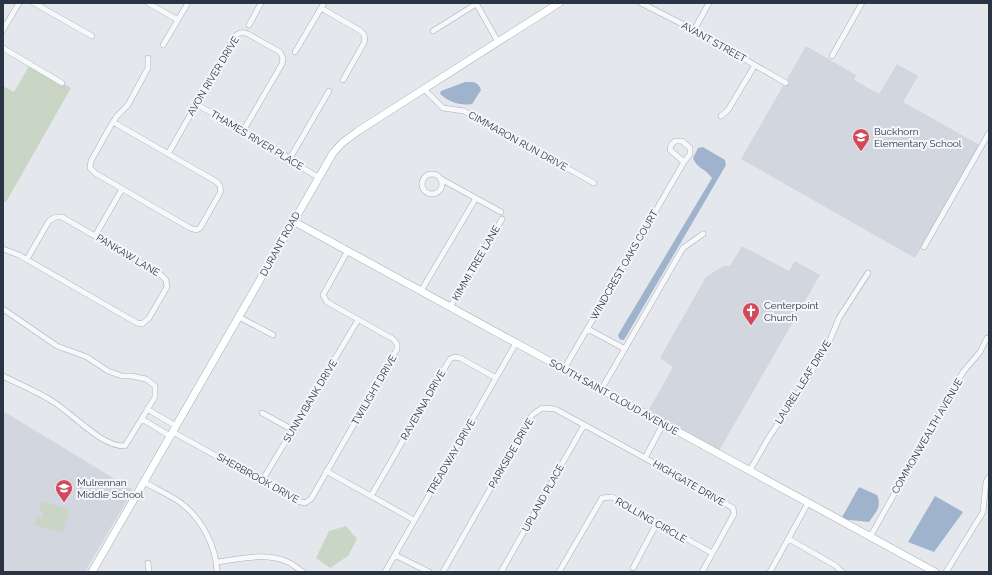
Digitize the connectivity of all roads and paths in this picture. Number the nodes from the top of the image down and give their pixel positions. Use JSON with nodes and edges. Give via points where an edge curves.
{"nodes":[{"id":1,"x":19,"y":3,"type":"edge"},
{"id":2,"x":34,"y":3,"type":"edge"},
{"id":3,"x":148,"y":3,"type":"edge"},
{"id":4,"x":188,"y":3,"type":"edge"},
{"id":5,"x":324,"y":3,"type":"edge"},
{"id":6,"x":559,"y":3,"type":"edge"},
{"id":7,"x":641,"y":3,"type":"edge"},
{"id":8,"x":710,"y":3,"type":"edge"},
{"id":9,"x":862,"y":3,"type":"edge"},
{"id":10,"x":259,"y":4,"type":"edge"},
{"id":11,"x":476,"y":4,"type":"edge"},
{"id":12,"x":321,"y":8,"type":"junction"},
{"id":13,"x":178,"y":20,"type":"junction"},
{"id":14,"x":249,"y":25,"type":"dead end"},
{"id":15,"x":3,"y":30,"type":"edge"},
{"id":16,"x":694,"y":30,"type":"junction"},
{"id":17,"x":432,"y":31,"type":"dead end"},
{"id":18,"x":92,"y":36,"type":"dead end"},
{"id":19,"x":498,"y":42,"type":"junction"},
{"id":20,"x":163,"y":45,"type":"dead end"},
{"id":21,"x":3,"y":48,"type":"edge"},
{"id":22,"x":295,"y":52,"type":"dead end"},
{"id":23,"x":832,"y":56,"type":"dead end"},
{"id":24,"x":148,"y":58,"type":"dead end"},
{"id":25,"x":755,"y":65,"type":"junction"},
{"id":26,"x":343,"y":80,"type":"dead end"},
{"id":27,"x":62,"y":82,"type":"dead end"},
{"id":28,"x":786,"y":83,"type":"dead end"},
{"id":29,"x":424,"y":89,"type":"junction"},
{"id":30,"x":329,"y":91,"type":"dead end"},
{"id":31,"x":196,"y":104,"type":"junction"},
{"id":32,"x":721,"y":116,"type":"dead end"},
{"id":33,"x":113,"y":122,"type":"junction"},
{"id":34,"x":243,"y":131,"type":"junction"},
{"id":35,"x":989,"y":134,"type":"edge"},
{"id":36,"x":168,"y":154,"type":"junction"},
{"id":37,"x":289,"y":160,"type":"junction"},
{"id":38,"x":684,"y":162,"type":"dead end"},
{"id":39,"x":318,"y":177,"type":"junction"},
{"id":40,"x":441,"y":178,"type":"junction"},
{"id":41,"x":594,"y":183,"type":"dead end"},
{"id":42,"x":122,"y":189,"type":"junction"},
{"id":43,"x":476,"y":198,"type":"junction"},
{"id":44,"x":501,"y":212,"type":"dead end"},
{"id":45,"x":502,"y":219,"type":"dead end"},
{"id":46,"x":293,"y":221,"type":"junction"},
{"id":47,"x":703,"y":234,"type":"dead end"},
{"id":48,"x":96,"y":236,"type":"junction"},
{"id":49,"x":924,"y":247,"type":"dead end"},
{"id":50,"x":3,"y":249,"type":"edge"},
{"id":51,"x":347,"y":252,"type":"junction"},
{"id":52,"x":27,"y":259,"type":"junction"},
{"id":53,"x":868,"y":273,"type":"dead end"},
{"id":54,"x":421,"y":291,"type":"junction"},
{"id":55,"x":450,"y":307,"type":"junction"},
{"id":56,"x":3,"y":308,"type":"edge"},
{"id":57,"x":239,"y":316,"type":"junction"},
{"id":58,"x":358,"y":320,"type":"junction"},
{"id":59,"x":588,"y":328,"type":"junction"},
{"id":60,"x":273,"y":335,"type":"dead end"},
{"id":61,"x":987,"y":338,"type":"dead end"},
{"id":62,"x":516,"y":343,"type":"junction"},
{"id":63,"x":624,"y":349,"type":"junction"},
{"id":64,"x":564,"y":369,"type":"junction"},
{"id":65,"x":3,"y":376,"type":"edge"},
{"id":66,"x":496,"y":378,"type":"junction"},
{"id":67,"x":601,"y":390,"type":"junction"},
{"id":68,"x":147,"y":409,"type":"junction"},
{"id":69,"x":262,"y":413,"type":"dead end"},
{"id":70,"x":142,"y":418,"type":"junction"},
{"id":71,"x":663,"y":424,"type":"junction"},
{"id":72,"x":584,"y":425,"type":"junction"},
{"id":73,"x":293,"y":430,"type":"junction"},
{"id":74,"x":173,"y":431,"type":"junction"},
{"id":75,"x":645,"y":458,"type":"junction"},
{"id":76,"x":750,"y":470,"type":"junction"},
{"id":77,"x":326,"y":472,"type":"junction"},
{"id":78,"x":989,"y":476,"type":"edge"},
{"id":79,"x":262,"y":481,"type":"junction"},
{"id":80,"x":144,"y":482,"type":"junction"},
{"id":81,"x":371,"y":496,"type":"junction"},
{"id":82,"x":808,"y":503,"type":"junction"},
{"id":83,"x":414,"y":520,"type":"junction"},
{"id":84,"x":658,"y":523,"type":"junction"},
{"id":85,"x":870,"y":537,"type":"junction"},
{"id":86,"x":789,"y":539,"type":"junction"},
{"id":87,"x":712,"y":554,"type":"junction"},
{"id":88,"x":395,"y":555,"type":"junction"},
{"id":89,"x":217,"y":562,"type":"junction"},
{"id":90,"x":148,"y":563,"type":"dead end"},
{"id":91,"x":633,"y":568,"type":"dead end"},
{"id":92,"x":92,"y":572,"type":"edge"},
{"id":93,"x":149,"y":572,"type":"edge"},
{"id":94,"x":217,"y":572,"type":"edge"},
{"id":95,"x":303,"y":572,"type":"edge"},
{"id":96,"x":385,"y":572,"type":"edge"},
{"id":97,"x":429,"y":572,"type":"edge"},
{"id":98,"x":443,"y":572,"type":"edge"},
{"id":99,"x":501,"y":572,"type":"edge"},
{"id":100,"x":559,"y":572,"type":"edge"},
{"id":101,"x":702,"y":572,"type":"edge"},
{"id":102,"x":770,"y":572,"type":"edge"},
{"id":103,"x":842,"y":572,"type":"edge"},
{"id":104,"x":935,"y":572,"type":"edge"},
{"id":105,"x":946,"y":572,"type":"edge"}],
"edges":[{"from":1,"to":15,"type":"street"},
{"from":2,"to":18,"type":"street"},
{"from":3,"to":13,"type":"street"},
{"from":4,"to":13,"type":"street"},
{"from":5,"to":12,"type":"street"},
{"from":6,"to":19,"type":"street","name":"DURANT ROAD"},
{"from":7,"to":16,"type":"street","name":"AVANT STREET"},
{"from":8,"to":16,"type":"street"},
{"from":9,"to":23,"type":"street"},
{"from":10,"to":14,"type":"street"},
{"from":11,"to":17,"type":"street"},
{"from":11,"to":19,"type":"street"},
{"from":12,"to":22,"type":"street"},
{"from":12,"to":26,"type":"street","via":[[362,32],[365,37]]},
{"from":13,"to":20,"type":"street"},
{"from":16,"to":25,"type":"street","name":"AVANT STREET"},
{"from":19,"to":29,"type":"street","name":"DURANT ROAD"},
{"from":21,"to":27,"type":"street"},
{"from":24,"to":33,"type":"street","via":[[148,68],[128,105]]},
{"from":25,"to":28,"type":"street","name":"AVANT STREET"},
{"from":25,"to":32,"type":"street","via":[[728,110]]},
{"from":29,"to":39,"type":"street","name":"DURANT ROAD","via":[[342,143]]},
{"from":29,"to":41,"type":"street","name":"CIMMARON RUN DRIVE","via":[[443,108],[464,111]]},
{"from":30,"to":37,"type":"street"},
{"from":31,"to":34,"type":"street","name":"THAMES RIVER PLACE"},
{"from":31,"to":34,"type":"street","name":"AVON RIVER DRIVE","via":[[238,33],[248,34],[280,52],[282,64]]},
{"from":31,"to":36,"type":"street","name":"AVON RIVER DRIVE"},
{"from":33,"to":36,"type":"street"},
{"from":33,"to":42,"type":"street","via":[[90,168]]},
{"from":34,"to":37,"type":"street","name":"THAMES RIVER PLACE","via":[[284,154]]},
{"from":35,"to":49,"type":"street"},
{"from":36,"to":42,"type":"street","via":[[220,185],[220,193],[200,228],[190,228]]},
{"from":37,"to":39,"type":"street","name":"THAMES RIVER PLACE"},
{"from":38,"to":59,"type":"street","name":"WINDCREST OAKS COURT"},
{"from":39,"to":46,"type":"street","name":"DURANT ROAD"},
{"from":40,"to":40,"type":"street","via":[[434,173],[427,174],[421,183],[423,190],[428,194],[435,194],[442,187]]},
{"from":40,"to":43,"type":"street"},
{"from":42,"to":48,"type":"street"},
{"from":43,"to":44,"type":"street"},
{"from":43,"to":54,"type":"street"},
{"from":45,"to":55,"type":"street","name":"KIMMI TREE LANE"},
{"from":46,"to":51,"type":"street","name":"SOUTH SAINT CLOUD AVENUE"},
{"from":46,"to":57,"type":"street","name":"DURANT ROAD"},
{"from":47,"to":63,"type":"street","via":[[683,248]]},
{"from":48,"to":52,"type":"street","name":"PANKAW LANE","via":[[62,217],[56,217],[49,221]]},
{"from":48,"to":52,"type":"street","name":"PANKAW LANE","via":[[166,280],[167,287],[149,318],[142,324]]},
{"from":50,"to":52,"type":"street","name":"PANKAW LANE"},
{"from":51,"to":54,"type":"street","name":"SOUTH SAINT CLOUD AVENUE"},
{"from":51,"to":58,"type":"street","name":"TWILIGHT DRIVE","via":[[323,295],[327,302]]},
{"from":53,"to":76,"type":"street","name":"LAUREL LEAF DRIVE","via":[[839,318],[828,345]]},
{"from":54,"to":55,"type":"street","name":"SOUTH SAINT CLOUD AVENUE"},
{"from":55,"to":62,"type":"street","name":"SOUTH SAINT CLOUD AVENUE"},
{"from":56,"to":68,"type":"street","via":[[57,346],[87,357],[108,371],[122,376],[146,379],[155,386],[154,397]]},
{"from":57,"to":60,"type":"street"},
{"from":57,"to":74,"type":"street","name":"DURANT ROAD"},
{"from":58,"to":73,"type":"street","name":"SUNNYBANK DRIVE"},
{"from":58,"to":77,"type":"street","name":"TWILIGHT DRIVE","via":[[393,340],[397,344],[397,349]]},
{"from":59,"to":63,"type":"street"},
{"from":59,"to":64,"type":"street","name":"WINDCREST OAKS COURT"},
{"from":61,"to":85,"type":"street","name":"COMMONWEALTH AVENUE","via":[[980,352],[963,372]]},
{"from":62,"to":64,"type":"street","name":"SOUTH SAINT CLOUD AVENUE"},
{"from":62,"to":66,"type":"street","name":"TREADWAY DRIVE"},
{"from":63,"to":67,"type":"street"},
{"from":64,"to":67,"type":"street","name":"SOUTH SAINT CLOUD AVENUE"},
{"from":65,"to":70,"type":"street","via":[[56,403],[111,444],[125,446]]},
{"from":66,"to":81,"type":"street","name":"RAVENNA DRIVE","via":[[460,358],[450,359]]},
{"from":66,"to":83,"type":"street","name":"TREADWAY DRIVE"},
{"from":67,"to":71,"type":"street","name":"SOUTH SAINT CLOUD AVENUE"},
{"from":68,"to":70,"type":"street"},
{"from":68,"to":74,"type":"street"},
{"from":69,"to":73,"type":"street"},
{"from":70,"to":74,"type":"street"},
{"from":71,"to":75,"type":"street"},
{"from":71,"to":76,"type":"street","name":"SOUTH SAINT CLOUD AVENUE"},
{"from":72,"to":75,"type":"street","name":"PARKSIDE DRIVE"},
{"from":72,"to":98,"type":"street","name":"PARKSIDE DRIVE","via":[[555,409],[542,408],[532,414]]},
{"from":72,"to":99,"type":"street","name":"UPLAND PLACE"},
{"from":73,"to":79,"type":"street","name":"SUNNYBANK DRIVE"},
{"from":74,"to":79,"type":"street","name":"SHERBROOK DRIVE"},
{"from":74,"to":80,"type":"street","name":"DURANT ROAD"},
{"from":75,"to":87,"type":"street","name":"HIGHGATE DRIVE","via":[[733,508],[734,514]]},
{"from":76,"to":82,"type":"street","name":"SOUTH SAINT CLOUD AVENUE"},
{"from":77,"to":79,"type":"street","name":"SHERBROOK DRIVE","via":[[311,499],[305,502],[297,501]]},
{"from":77,"to":81,"type":"street"},
{"from":78,"to":105,"type":"street","via":[[983,512]]},
{"from":80,"to":89,"type":"street","via":[[181,503],[194,515],[207,532]]},
{"from":80,"to":92,"type":"street","name":"DURANT ROAD"},
{"from":81,"to":83,"type":"street"},
{"from":82,"to":85,"type":"street","name":"SOUTH SAINT CLOUD AVENUE"},
{"from":82,"to":86,"type":"street"},
{"from":83,"to":88,"type":"street","name":"TREADWAY DRIVE"},
{"from":84,"to":87,"type":"street","name":"ROLLING CIRCLE"},
{"from":84,"to":91,"type":"street"},
{"from":84,"to":100,"type":"street","name":"ROLLING CIRCLE","via":[[612,497],[602,498]]},
{"from":85,"to":104,"type":"street","name":"SOUTH SAINT CLOUD AVENUE"},
{"from":86,"to":102,"type":"street"},
{"from":86,"to":103,"type":"street"},
{"from":87,"to":101,"type":"street","name":"HIGHGATE DRIVE"},
{"from":88,"to":96,"type":"street","name":"TREADWAY DRIVE"},
{"from":88,"to":97,"type":"street"},
{"from":89,"to":94,"type":"street"},
{"from":89,"to":95,"type":"street","via":[[252,556],[270,558],[288,562]]},
{"from":90,"to":93,"type":"street"}]}
